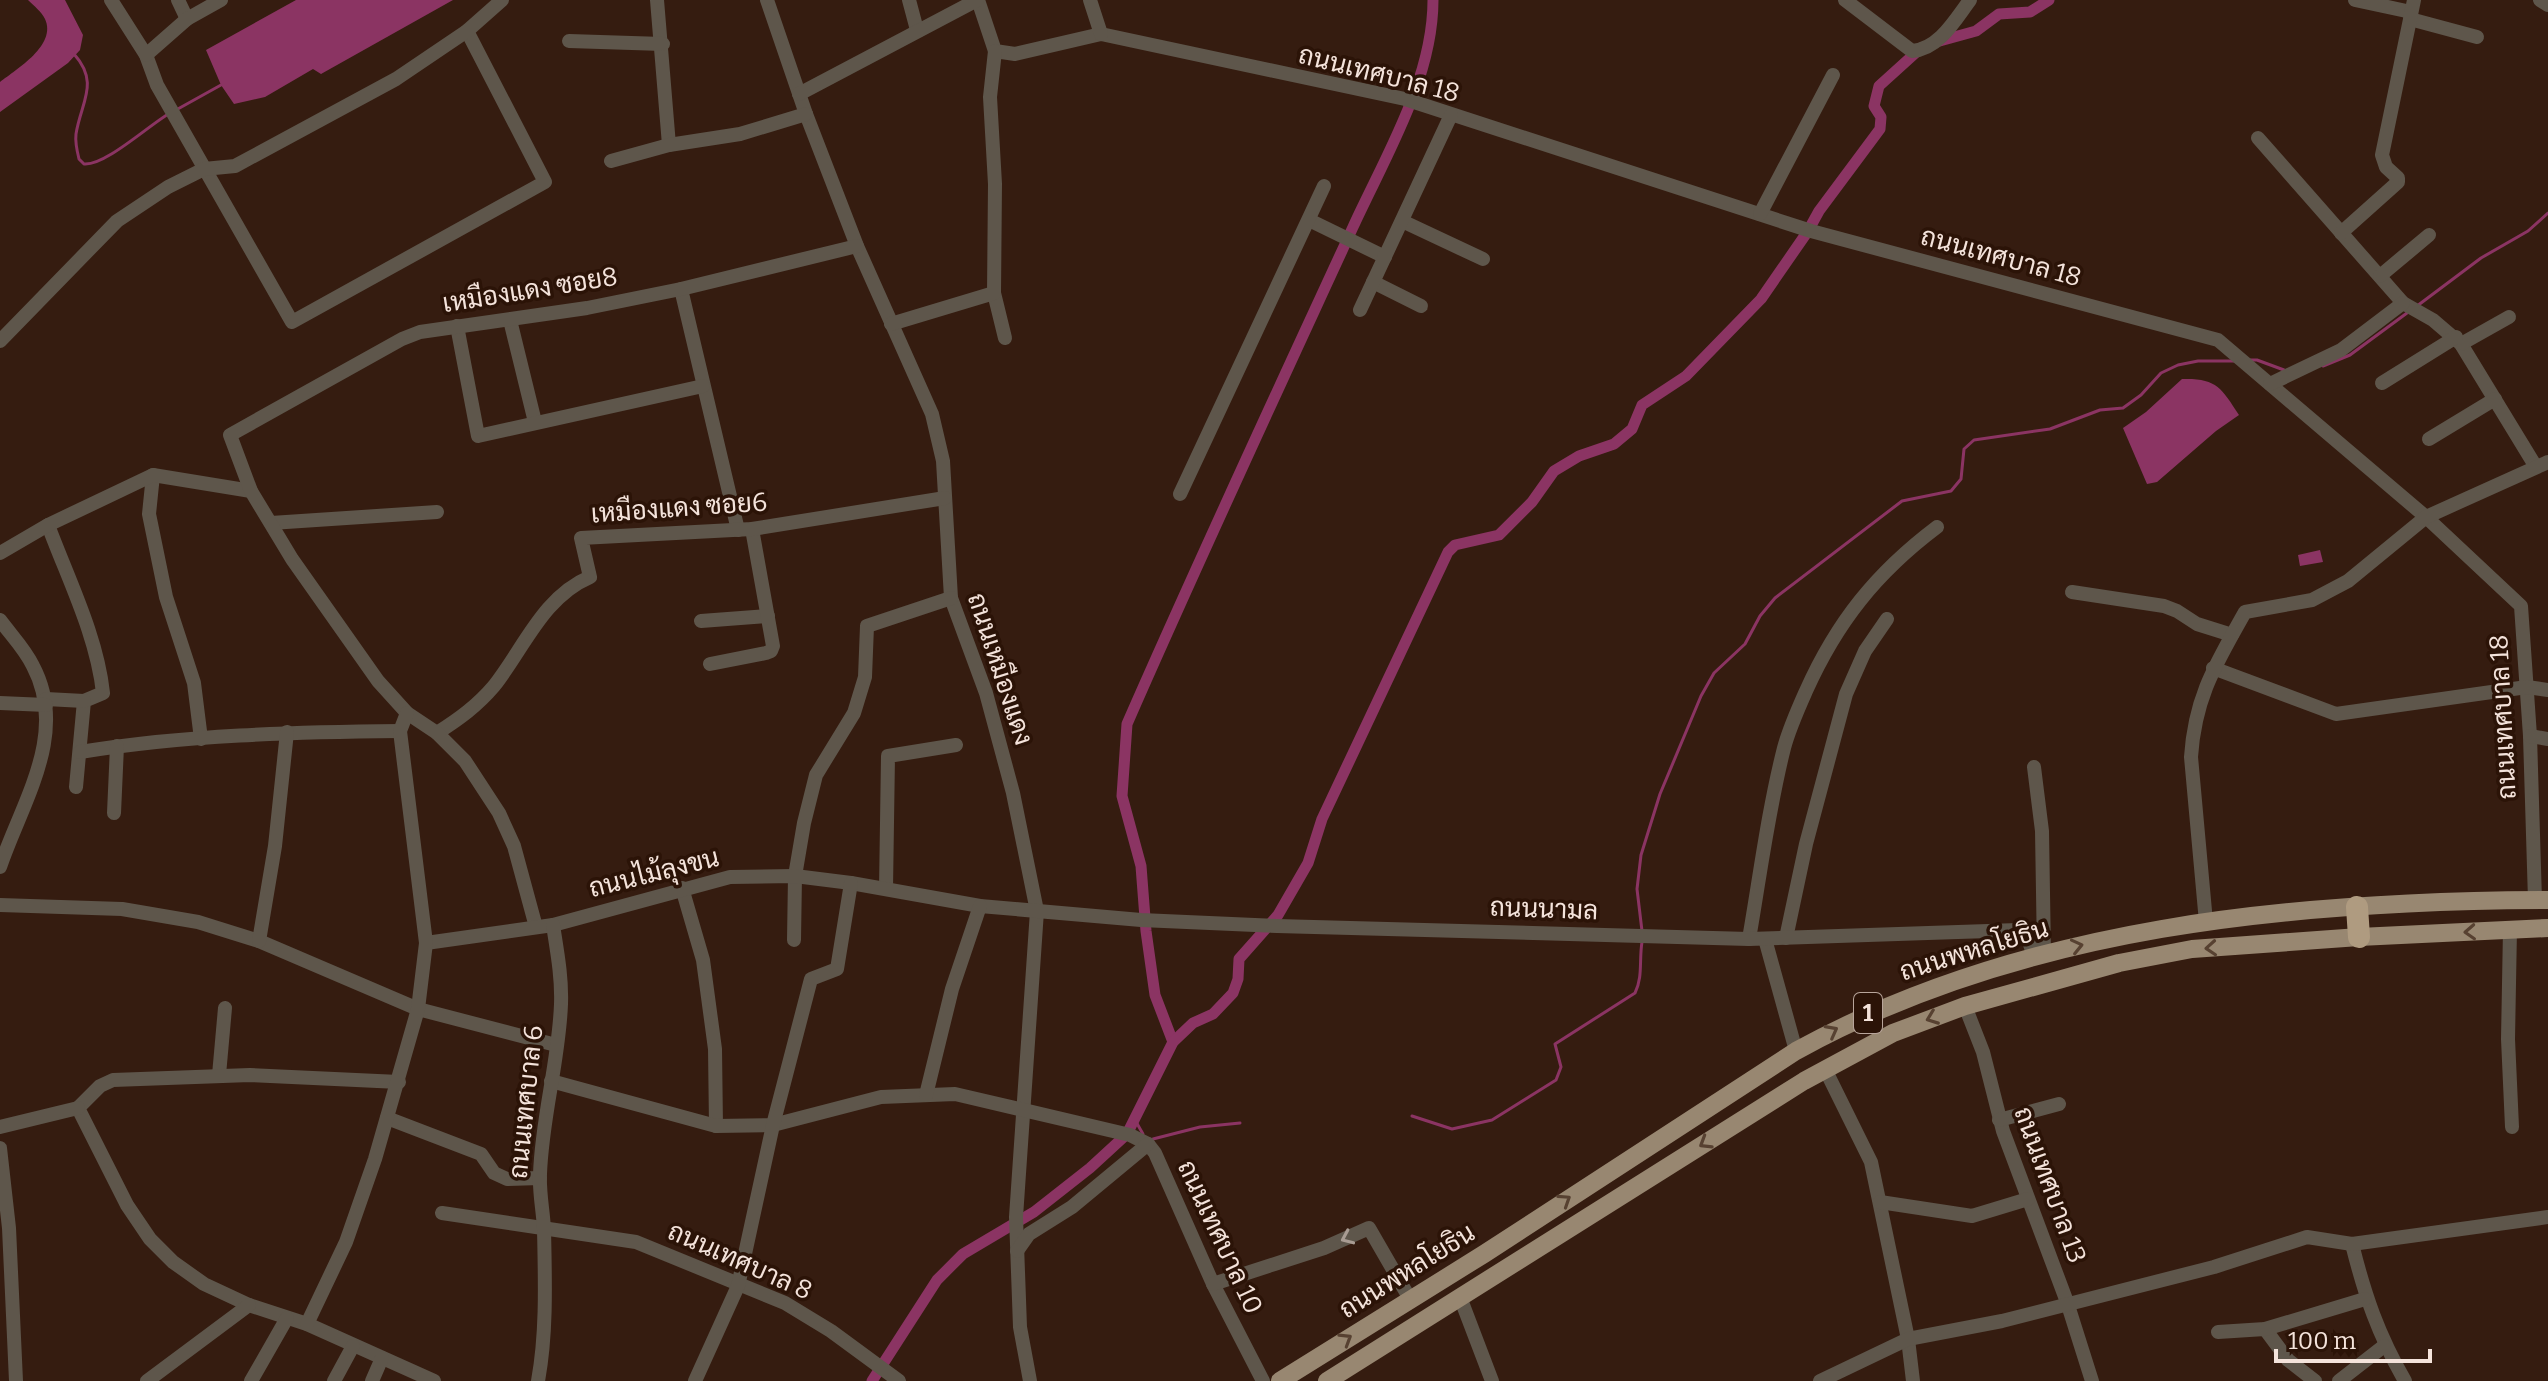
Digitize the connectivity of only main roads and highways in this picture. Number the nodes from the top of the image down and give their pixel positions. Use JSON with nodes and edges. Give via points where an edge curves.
{"nodes":[{"id":1,"x":2542,"y":900,"type":"edge"},
{"id":2,"x":2357,"y":907,"type":"junction"},
{"id":3,"x":2548,"y":928,"type":"edge"},
{"id":4,"x":2359,"y":937,"type":"junction"},
{"id":5,"x":1448,"y":1276,"type":"junction"},
{"id":6,"x":1460,"y":1297,"type":"junction"},
{"id":7,"x":1410,"y":1299,"type":"junction"},
{"id":8,"x":1423,"y":1320,"type":"junction"},
{"id":9,"x":1337,"y":1378,"type":"edge"},
{"id":10,"x":1280,"y":1381,"type":"edge"}],
"edges":[{"from":1,"to":2,"type":"main road","name":"ถนนพหลโยธิน","number":"1"},
{"from":2,"to":4,"type":"highway"},
{"from":5,"to":2,"type":"main road","name":"ถนนพหลโยธิน","number":"1","one_way":true,"via":[[1796,1051],[1909,996],[2111,938]]},
{"from":3,"to":4,"type":"main road","name":"ถนนพหลโยธิน","number":"1","one_way":true},
{"from":4,"to":6,"type":"main road","name":"ถนนพหลโยธิน","number":"1","one_way":true,"via":[[2192,949],[2119,963],[1965,1006],[1893,1033],[1825,1069]]},
{"from":5,"to":6,"type":"main road"},
{"from":5,"to":7,"type":"main road","name":"ถนนพหลโยธิน","number":"1"},
{"from":6,"to":8,"type":"main road","name":"ถนนพหลโยธิน","number":"1"},
{"from":7,"to":8,"type":"main road"},
{"from":10,"to":7,"type":"main road","name":"ถนนพหลโยธิน","number":"1","one_way":true},
{"from":8,"to":9,"type":"main road","name":"ถนนพหลโยธิน","number":"1"}]}
